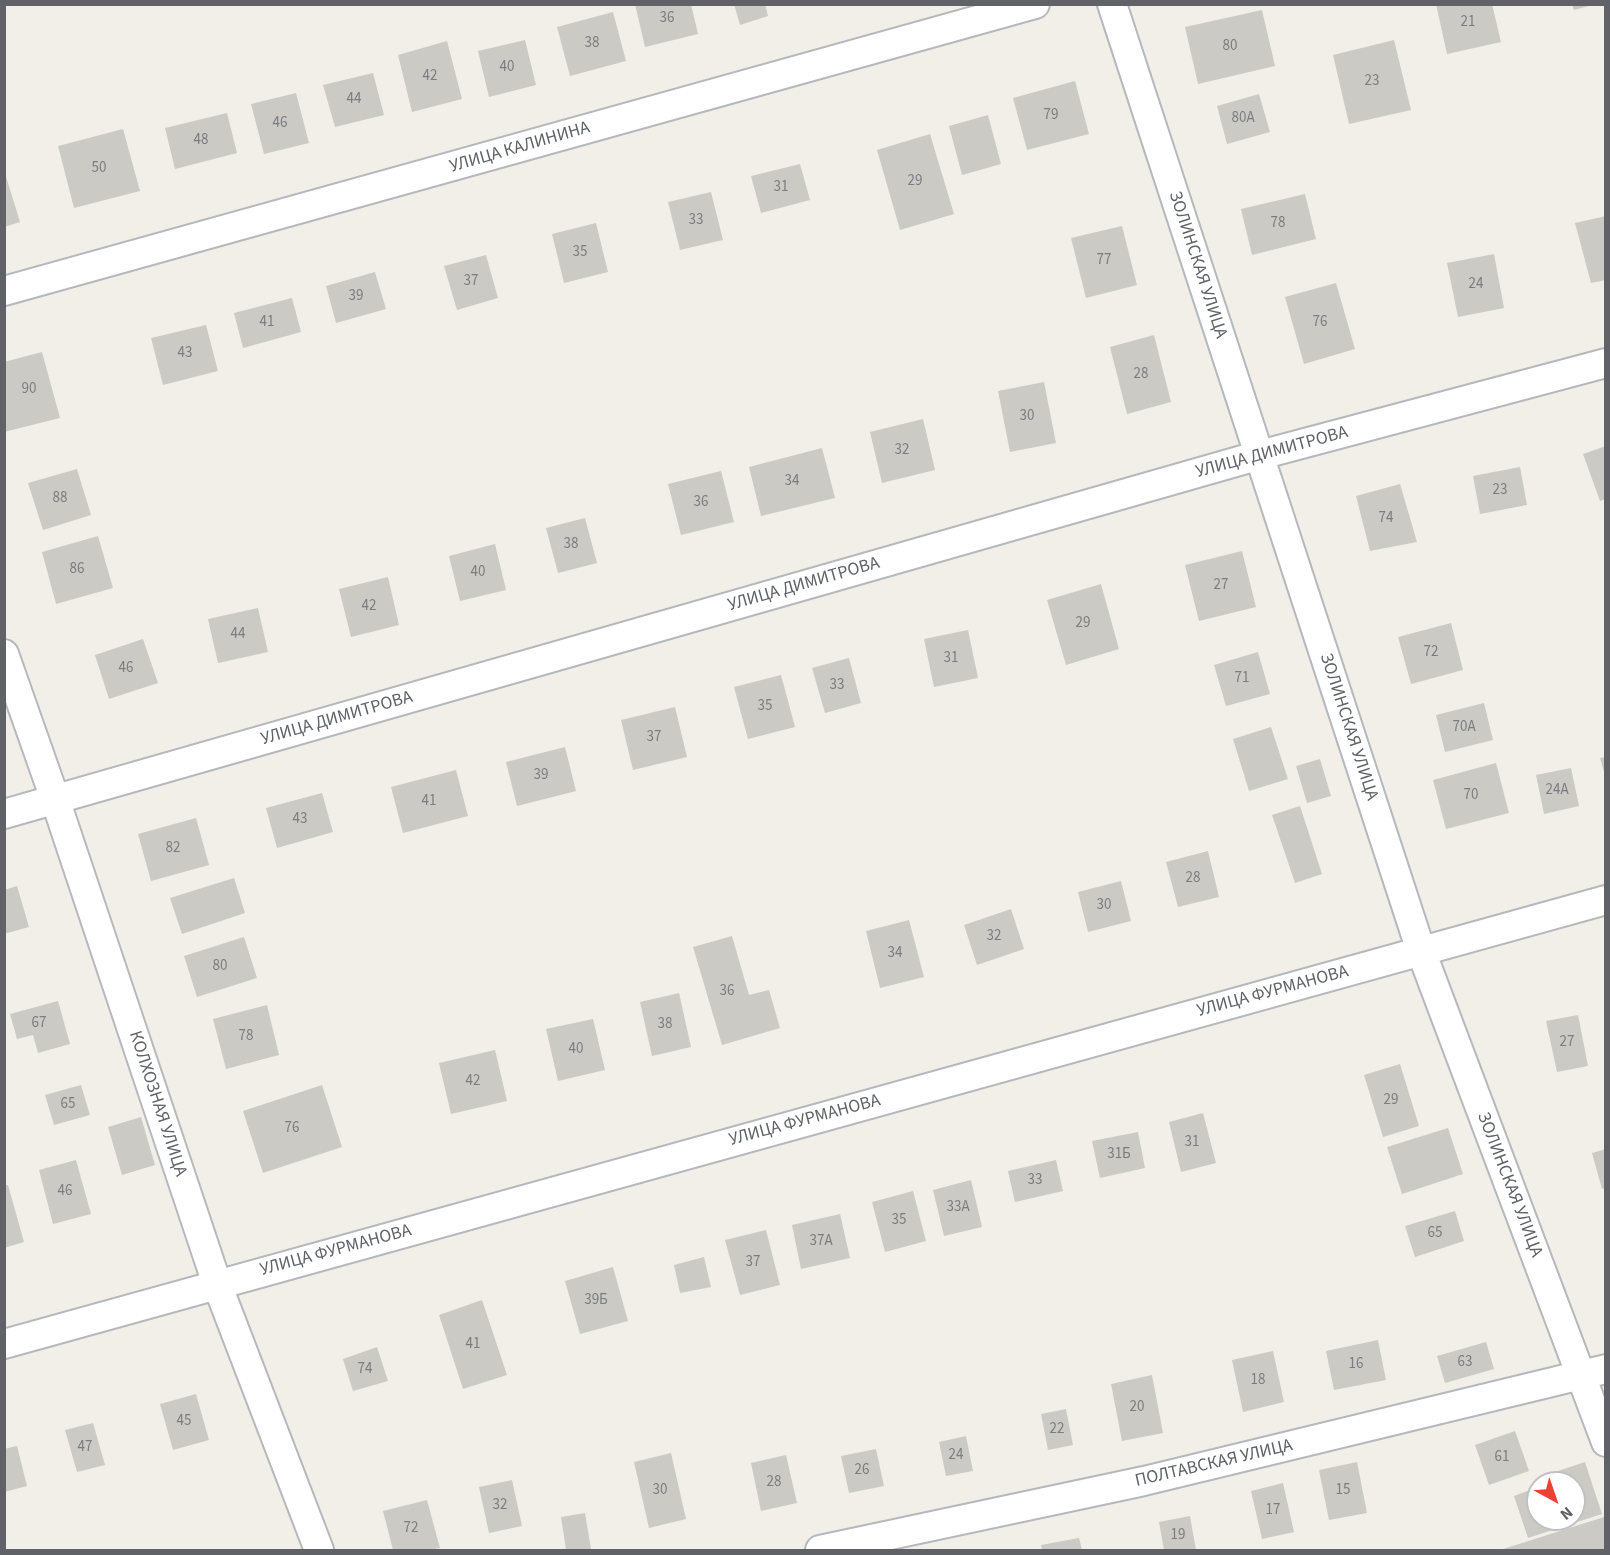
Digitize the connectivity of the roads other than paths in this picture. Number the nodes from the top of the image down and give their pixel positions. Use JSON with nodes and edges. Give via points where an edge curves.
{"nodes":[{"id":1,"x":1035,"y":4,"type":"edge"},
{"id":2,"x":1112,"y":4,"type":"edge"},
{"id":3,"x":4,"y":291,"type":"edge"},
{"id":4,"x":1605,"y":363,"type":"edge"},
{"id":5,"x":1260,"y":456,"type":"junction"},
{"id":6,"x":4,"y":654,"type":"edge"},
{"id":7,"x":56,"y":799,"type":"junction"},
{"id":8,"x":4,"y":814,"type":"edge"},
{"id":9,"x":1605,"y":900,"type":"edge"},
{"id":10,"x":1422,"y":951,"type":"junction"},
{"id":11,"x":217,"y":1284,"type":"junction"},
{"id":12,"x":4,"y":1344,"type":"edge"},
{"id":13,"x":1593,"y":1372,"type":"edge"},
{"id":14,"x":1605,"y":1442,"type":"edge"},
{"id":15,"x":319,"y":1551,"type":"edge"},
{"id":16,"x":820,"y":1551,"type":"edge"}],
"edges":[{"from":1,"to":3,"type":"street","name":"УЛИЦА КАЛИНИНА"},
{"from":2,"to":5,"type":"street","name":"ЗОЛИНСКАЯ УЛИЦА"},
{"from":4,"to":5,"type":"street","name":"УЛИЦА ДИМИТРОВА"},
{"from":5,"to":7,"type":"street","name":"УЛИЦА ДИМИТРОВА"},
{"from":5,"to":10,"type":"street","name":"ЗОЛИНСКАЯ УЛИЦА"},
{"from":6,"to":7,"type":"street","name":"КОЛХОЗНАЯ УЛИЦА"},
{"from":7,"to":8,"type":"street","name":"УЛИЦА ДИМИТРОВА"},
{"from":7,"to":11,"type":"street","name":"КОЛХОЗНАЯ УЛИЦА"},
{"from":9,"to":10,"type":"street","name":"УЛИЦА ФУРМАНОВА"},
{"from":10,"to":11,"type":"street","name":"УЛИЦА ФУРМАНОВА"},
{"from":10,"to":13,"type":"street","name":"ЗОЛИНСКАЯ УЛИЦА"},
{"from":11,"to":12,"type":"street","name":"УЛИЦА ФУРМАНОВА"},
{"from":11,"to":15,"type":"street","name":"КОЛХОЗНАЯ УЛИЦА"},
{"from":13,"to":14,"type":"street","name":"ЗОЛИНСКАЯ УЛИЦА"},
{"from":13,"to":16,"type":"street","name":"ПОЛТАВСКАЯ УЛИЦА","via":[[1144,1481]]}]}
